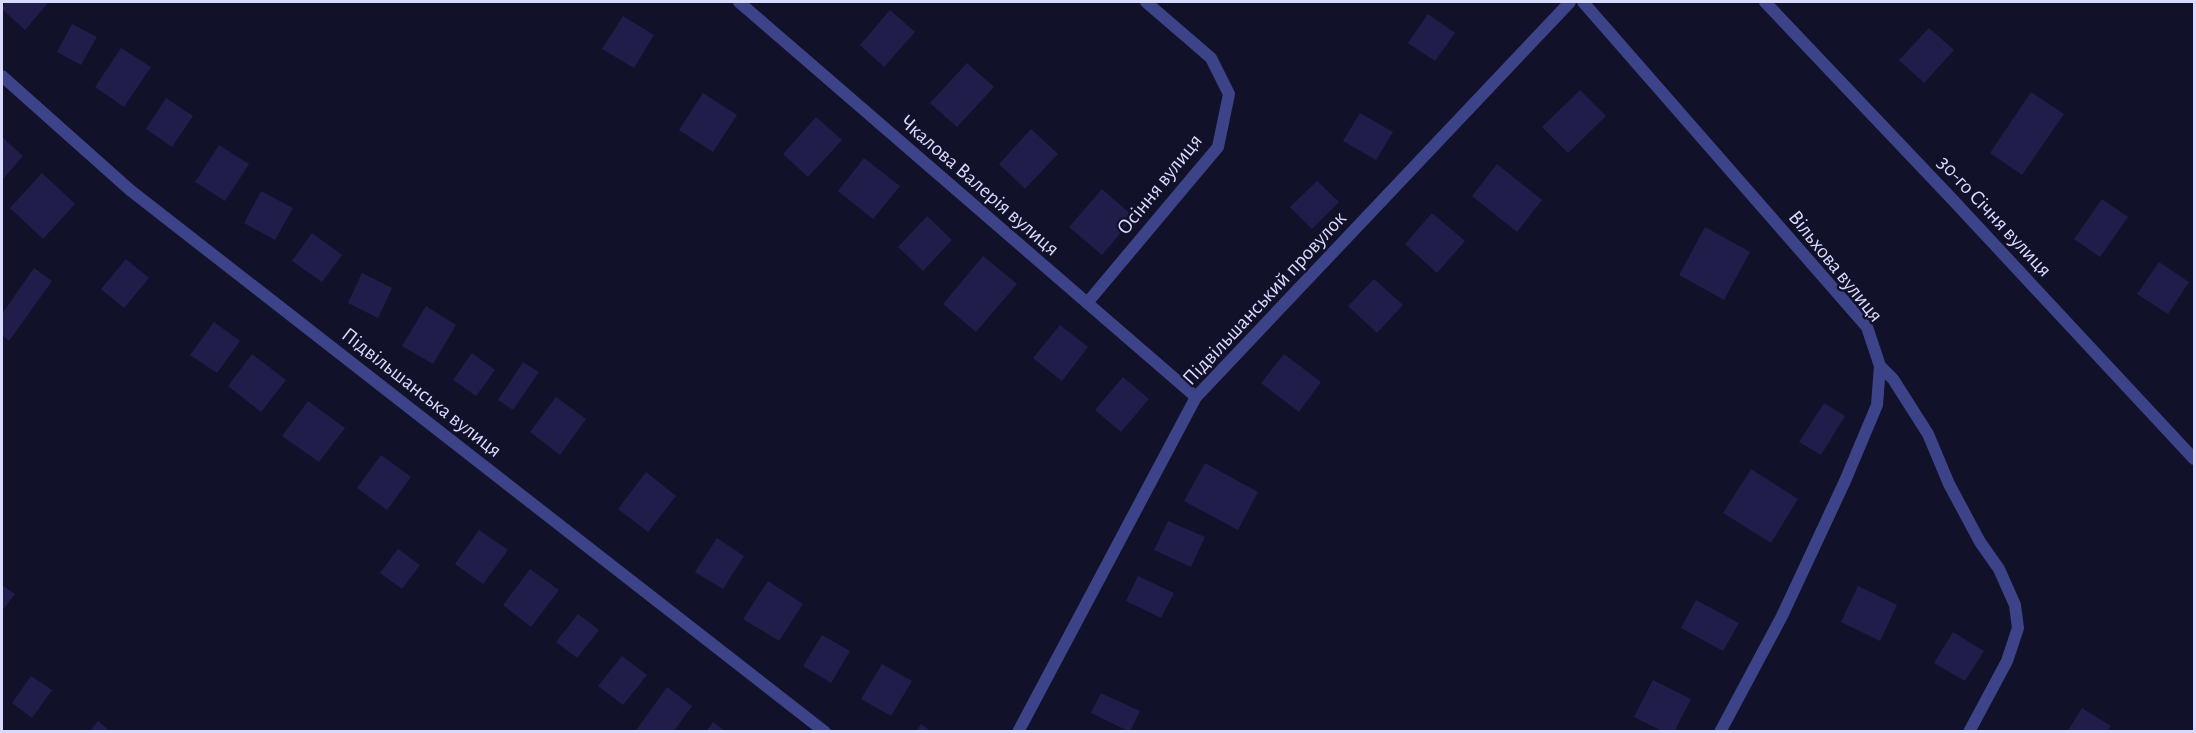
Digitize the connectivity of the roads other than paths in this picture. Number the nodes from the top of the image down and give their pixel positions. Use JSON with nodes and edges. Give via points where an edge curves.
{"nodes":[{"id":1,"x":739,"y":2,"type":"edge"},
{"id":2,"x":1146,"y":2,"type":"edge"},
{"id":3,"x":1570,"y":2,"type":"edge"},
{"id":4,"x":1583,"y":2,"type":"edge"},
{"id":5,"x":1765,"y":2,"type":"edge"},
{"id":6,"x":2,"y":76,"type":"edge"},
{"id":7,"x":1087,"y":303,"type":"junction"},
{"id":8,"x":1880,"y":366,"type":"junction"},
{"id":9,"x":1196,"y":397,"type":"junction"},
{"id":10,"x":2194,"y":459,"type":"edge"},
{"id":11,"x":825,"y":732,"type":"edge"},
{"id":12,"x":1018,"y":732,"type":"edge"},
{"id":13,"x":1720,"y":732,"type":"edge"},
{"id":14,"x":1970,"y":732,"type":"edge"}],
"edges":[{"from":1,"to":7,"type":"street","name":"Чкалова Валерія вулиця"},
{"from":2,"to":7,"type":"street","name":"Осіння вулиця","via":[[1211,58],[1229,94],[1218,147]]},
{"from":3,"to":9,"type":"street","name":"Підвільшанський провулок"},
{"from":4,"to":8,"type":"street","name":"Вільхова вулиця","via":[[1867,327]]},
{"from":5,"to":10,"type":"street","name":"30-го Січня вулиця"},
{"from":6,"to":11,"type":"street","name":"Підвільшанська вулиця","via":[[130,189]]},
{"from":7,"to":9,"type":"street","name":"Чкалова Валерія вулиця"},
{"from":8,"to":13,"type":"street","name":"Вільхова вулиця","via":[[1877,405],[1845,481],[1782,616]]},
{"from":8,"to":14,"type":"street","via":[[1893,379],[1928,435],[1949,484],[1999,569],[2015,605],[2018,628],[2007,661]]},
{"from":9,"to":12,"type":"street","name":"Підвільшанський провулок"}]}
